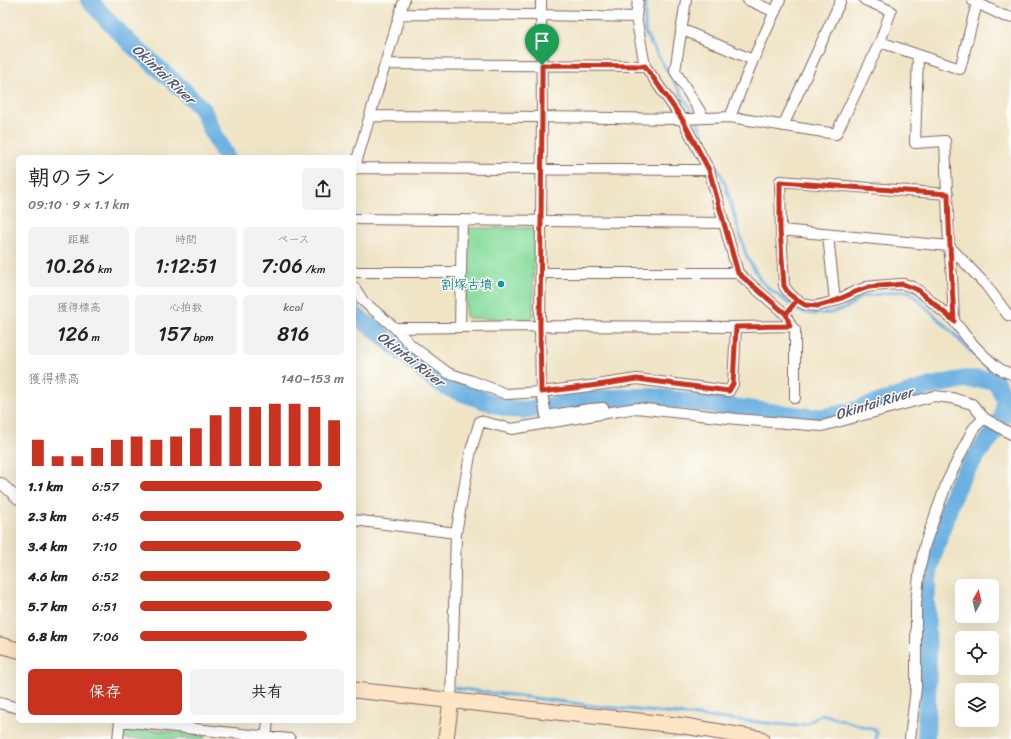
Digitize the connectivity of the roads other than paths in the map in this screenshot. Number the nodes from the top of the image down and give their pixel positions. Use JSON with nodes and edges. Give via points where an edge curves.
{"nodes":[{"id":1,"x":404,"y":0,"type":"edge"},
{"id":2,"x":542,"y":0,"type":"edge"},
{"id":3,"x":638,"y":0,"type":"edge"},
{"id":4,"x":686,"y":0,"type":"edge"},
{"id":5,"x":748,"y":0,"type":"edge"},
{"id":6,"x":780,"y":0,"type":"edge"},
{"id":7,"x":841,"y":0,"type":"edge"},
{"id":8,"x":865,"y":0,"type":"edge"},
{"id":9,"x":974,"y":2,"type":"edge"},
{"id":10,"x":775,"y":12,"type":"junction"},
{"id":11,"x":400,"y":14,"type":"junction"},
{"id":12,"x":542,"y":14,"type":"junction"},
{"id":13,"x":636,"y":17,"type":"junction"},
{"id":14,"x":1011,"y":17,"type":"edge"},
{"id":15,"x":681,"y":29,"type":"junction"},
{"id":16,"x":880,"y":42,"type":"junction"},
{"id":17,"x":918,"y":55,"type":"junction"},
{"id":18,"x":753,"y":60,"type":"junction"},
{"id":19,"x":385,"y":64,"type":"junction"},
{"id":20,"x":542,"y":65,"type":"junction"},
{"id":21,"x":645,"y":66,"type":"junction"},
{"id":22,"x":370,"y":116,"type":"junction"},
{"id":23,"x":542,"y":117,"type":"junction"},
{"id":24,"x":730,"y":117,"type":"junction"},
{"id":25,"x":704,"y":118,"type":"junction"},
{"id":26,"x":682,"y":119,"type":"junction"},
{"id":27,"x":783,"y":126,"type":"junction"},
{"id":28,"x":356,"y":162,"type":"edge"},
{"id":29,"x":356,"y":169,"type":"edge"},
{"id":30,"x":542,"y":169,"type":"junction"},
{"id":31,"x":709,"y":170,"type":"junction"},
{"id":32,"x":948,"y":194,"type":"junction"},
{"id":33,"x":356,"y":219,"type":"edge"},
{"id":34,"x":462,"y":220,"type":"junction"},
{"id":35,"x":541,"y":221,"type":"junction"},
{"id":36,"x":724,"y":223,"type":"junction"},
{"id":37,"x":780,"y":230,"type":"junction"},
{"id":38,"x":828,"y":235,"type":"junction"},
{"id":39,"x":949,"y":246,"type":"junction"},
{"id":40,"x":356,"y":272,"type":"edge"},
{"id":41,"x":461,"y":272,"type":"junction"},
{"id":42,"x":540,"y":273,"type":"junction"},
{"id":43,"x":738,"y":273,"type":"junction"},
{"id":44,"x":356,"y":290,"type":"edge"},
{"id":45,"x":797,"y":300,"type":"junction"},
{"id":46,"x":835,"y":301,"type":"junction"},
{"id":47,"x":786,"y":314,"type":"junction"},
{"id":48,"x":1011,"y":316,"type":"edge"},
{"id":49,"x":954,"y":321,"type":"junction"},
{"id":50,"x":460,"y":326,"type":"junction"},
{"id":51,"x":540,"y":326,"type":"junction"},
{"id":52,"x":790,"y":326,"type":"junction"},
{"id":53,"x":736,"y":327,"type":"junction"},
{"id":54,"x":395,"y":328,"type":"junction"},
{"id":55,"x":1011,"y":374,"type":"edge"},
{"id":56,"x":542,"y":395,"type":"junction"},
{"id":57,"x":795,"y":398,"type":"dead end"},
{"id":58,"x":636,"y":408,"type":"junction"},
{"id":59,"x":984,"y":418,"type":"junction"},
{"id":60,"x":1009,"y":433,"type":"edge"},
{"id":61,"x":0,"y":483,"type":"edge"},
{"id":62,"x":16,"y":497,"type":"edge"},
{"id":63,"x":356,"y":520,"type":"edge"},
{"id":64,"x":456,"y":533,"type":"junction"},
{"id":65,"x":0,"y":645,"type":"edge"},
{"id":66,"x":16,"y":649,"type":"edge"},
{"id":67,"x":356,"y":690,"type":"edge"},
{"id":68,"x":451,"y":700,"type":"junction"},
{"id":69,"x":0,"y":703,"type":"edge"},
{"id":70,"x":16,"y":707,"type":"edge"},
{"id":71,"x":120,"y":723,"type":"edge"},
{"id":72,"x":137,"y":723,"type":"edge"},
{"id":73,"x":268,"y":723,"type":"edge"},
{"id":74,"x":266,"y":738,"type":"edge"},
{"id":75,"x":118,"y":739,"type":"edge"},
{"id":76,"x":290,"y":739,"type":"edge"},
{"id":77,"x":446,"y":739,"type":"edge"},
{"id":78,"x":761,"y":739,"type":"edge"},
{"id":79,"x":910,"y":739,"type":"edge"}],
"edges":[{"from":1,"to":11,"type":"street"},
{"from":2,"to":12,"type":"street"},
{"from":3,"to":13,"type":"street"},
{"from":4,"to":15,"type":"street"},
{"from":5,"to":10,"type":"street"},
{"from":6,"to":10,"type":"street"},
{"from":7,"to":27,"type":"street"},
{"from":8,"to":16,"type":"street","via":[[891,11]]},
{"from":9,"to":14,"type":"street"},
{"from":9,"to":17,"type":"street","via":[[960,69]]},
{"from":10,"to":18,"type":"street"},
{"from":11,"to":12,"type":"street"},
{"from":11,"to":19,"type":"street"},
{"from":12,"to":13,"type":"street"},
{"from":12,"to":20,"type":"street"},
{"from":13,"to":21,"type":"street"},
{"from":15,"to":18,"type":"street"},
{"from":15,"to":25,"type":"street","via":[[675,71]]},
{"from":16,"to":17,"type":"street"},
{"from":16,"to":27,"type":"street","via":[[836,134]]},
{"from":17,"to":32,"type":"street","via":[[915,143],[945,141]]},
{"from":18,"to":24,"type":"street"},
{"from":19,"to":20,"type":"street"},
{"from":19,"to":22,"type":"street"},
{"from":20,"to":21,"type":"street"},
{"from":20,"to":23,"type":"street"},
{"from":21,"to":26,"type":"street"},
{"from":22,"to":23,"type":"street"},
{"from":22,"to":28,"type":"street"},
{"from":23,"to":26,"type":"street"},
{"from":23,"to":30,"type":"street"},
{"from":24,"to":25,"type":"street"},
{"from":24,"to":27,"type":"street"},
{"from":25,"to":26,"type":"street"},
{"from":26,"to":31,"type":"street"},
{"from":29,"to":30,"type":"street"},
{"from":30,"to":31,"type":"street"},
{"from":30,"to":35,"type":"street"},
{"from":31,"to":36,"type":"street"},
{"from":32,"to":37,"type":"street","via":[[780,182]]},
{"from":32,"to":39,"type":"street"},
{"from":33,"to":34,"type":"street"},
{"from":34,"to":35,"type":"street"},
{"from":34,"to":41,"type":"street"},
{"from":35,"to":36,"type":"street"},
{"from":35,"to":42,"type":"street"},
{"from":36,"to":43,"type":"street"},
{"from":37,"to":38,"type":"street"},
{"from":37,"to":45,"type":"street","via":[[784,286]]},
{"from":38,"to":39,"type":"street"},
{"from":38,"to":46,"type":"street"},
{"from":39,"to":48,"type":"street"},
{"from":39,"to":49,"type":"street"},
{"from":40,"to":41,"type":"street"},
{"from":41,"to":50,"type":"street"},
{"from":42,"to":43,"type":"street"},
{"from":42,"to":51,"type":"street"},
{"from":43,"to":47,"type":"street"},
{"from":44,"to":54,"type":"street","via":[[363,301]]},
{"from":45,"to":46,"type":"street","via":[[805,305],[818,306]]},
{"from":45,"to":47,"type":"street"},
{"from":46,"to":49,"type":"street","via":[[869,287],[903,284],[918,290]]},
{"from":47,"to":52,"type":"street"},
{"from":49,"to":55,"type":"street","via":[[984,355],[1001,370]]},
{"from":50,"to":51,"type":"street"},
{"from":50,"to":54,"type":"street"},
{"from":51,"to":53,"type":"street"},
{"from":51,"to":56,"type":"street"},
{"from":52,"to":53,"type":"street"},
{"from":52,"to":57,"type":"street","via":[[794,330]]},
{"from":53,"to":56,"type":"street","via":[[733,384],[729,391],[637,379]]},
{"from":54,"to":56,"type":"street","via":[[412,346],[448,373],[506,394]]},
{"from":56,"to":58,"type":"street","via":[[546,416],[590,409]]},
{"from":58,"to":59,"type":"street","via":[[822,426],[934,396],[972,404]]},
{"from":58,"to":64,"type":"street","via":[[512,428],[480,421],[471,450]]},
{"from":59,"to":60,"type":"street"},
{"from":59,"to":79,"type":"street","via":[[973,429],[947,482],[920,567],[916,604],[916,688]]},
{"from":61,"to":62,"type":"street"},
{"from":63,"to":64,"type":"street"},
{"from":64,"to":68,"type":"street"},
{"from":65,"to":66,"type":"street"},
{"from":67,"to":68,"type":"street"},
{"from":68,"to":77,"type":"street"},
{"from":68,"to":78,"type":"street","via":[[685,726]]},
{"from":69,"to":70,"type":"street"},
{"from":71,"to":75,"type":"street"},
{"from":72,"to":74,"type":"street"},
{"from":73,"to":74,"type":"street"},
{"from":74,"to":76,"type":"street"}]}
